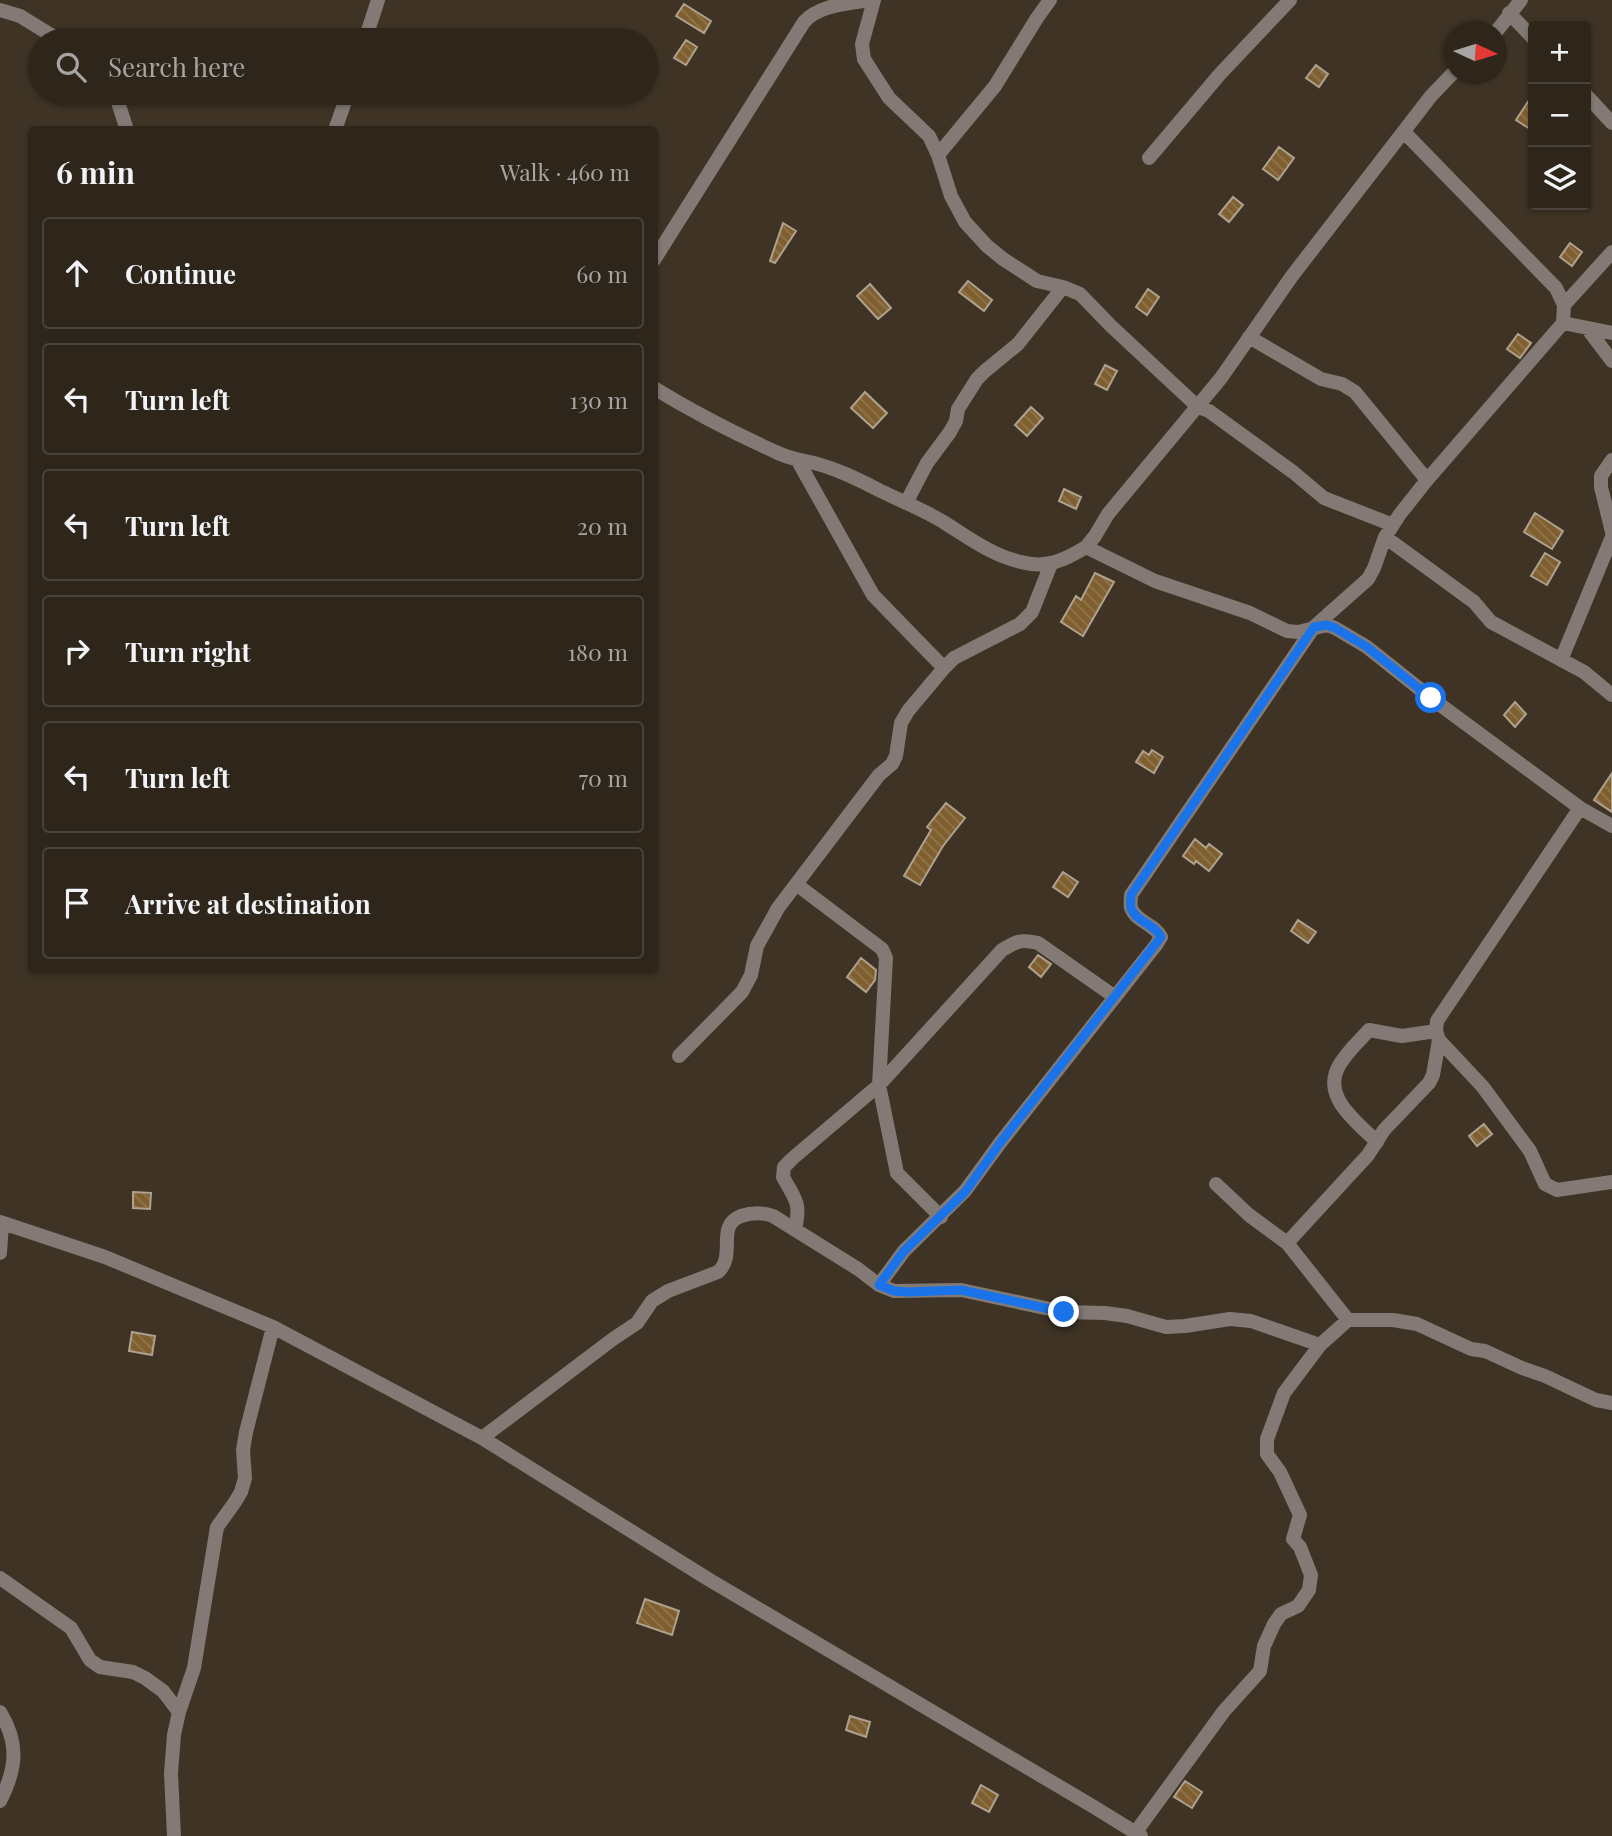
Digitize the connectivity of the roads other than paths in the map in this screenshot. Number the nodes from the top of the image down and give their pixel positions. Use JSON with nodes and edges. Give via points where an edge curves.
{"nodes":[{"id":1,"x":378,"y":0,"type":"edge"},
{"id":2,"x":868,"y":0,"type":"edge"},
{"id":3,"x":874,"y":0,"type":"edge"},
{"id":4,"x":1050,"y":0,"type":"edge"},
{"id":5,"x":1290,"y":0,"type":"edge"},
{"id":6,"x":1521,"y":0,"type":"edge"},
{"id":7,"x":0,"y":10,"type":"edge"},
{"id":8,"x":1509,"y":13,"type":"junction"},
{"id":9,"x":1504,"y":21,"type":"edge"},
{"id":10,"x":40,"y":28,"type":"edge"},
{"id":11,"x":369,"y":28,"type":"edge"},
{"id":12,"x":1528,"y":33,"type":"edge"},
{"id":13,"x":1444,"y":82,"type":"edge"},
{"id":14,"x":1591,"y":100,"type":"edge"},
{"id":15,"x":119,"y":105,"type":"edge"},
{"id":16,"x":344,"y":105,"type":"edge"},
{"id":17,"x":1612,"y":123,"type":"edge"},
{"id":18,"x":126,"y":126,"type":"edge"},
{"id":19,"x":336,"y":126,"type":"edge"},
{"id":20,"x":1404,"y":132,"type":"junction"},
{"id":21,"x":938,"y":155,"type":"junction"},
{"id":22,"x":1149,"y":158,"type":"dead end"},
{"id":23,"x":1612,"y":252,"type":"edge"},
{"id":24,"x":658,"y":254,"type":"edge"},
{"id":25,"x":1063,"y":287,"type":"junction"},
{"id":26,"x":1564,"y":305,"type":"junction"},
{"id":27,"x":1563,"y":323,"type":"junction"},
{"id":28,"x":1587,"y":328,"type":"junction"},
{"id":29,"x":1612,"y":333,"type":"edge"},
{"id":30,"x":1249,"y":337,"type":"junction"},
{"id":31,"x":1612,"y":361,"type":"edge"},
{"id":32,"x":658,"y":390,"type":"edge"},
{"id":33,"x":1198,"y":407,"type":"junction"},
{"id":34,"x":1612,"y":460,"type":"edge"},
{"id":35,"x":798,"y":461,"type":"junction"},
{"id":36,"x":1427,"y":480,"type":"junction"},
{"id":37,"x":906,"y":503,"type":"junction"},
{"id":38,"x":1389,"y":531,"type":"junction"},
{"id":39,"x":1612,"y":535,"type":"edge"},
{"id":40,"x":1086,"y":547,"type":"junction"},
{"id":41,"x":1051,"y":564,"type":"junction"},
{"id":42,"x":1314,"y":627,"type":"junction"},
{"id":43,"x":1560,"y":660,"type":"junction"},
{"id":44,"x":944,"y":668,"type":"junction"},
{"id":45,"x":1612,"y":695,"type":"edge"},
{"id":46,"x":1580,"y":808,"type":"junction"},
{"id":47,"x":1612,"y":826,"type":"edge"},
{"id":48,"x":796,"y":884,"type":"junction"},
{"id":49,"x":1115,"y":996,"type":"junction"},
{"id":50,"x":1437,"y":1035,"type":"junction"},
{"id":51,"x":679,"y":1056,"type":"dead end"},
{"id":52,"x":878,"y":1086,"type":"junction"},
{"id":53,"x":1377,"y":1142,"type":"junction"},
{"id":54,"x":1612,"y":1182,"type":"edge"},
{"id":55,"x":1216,"y":1184,"type":"dead end"},
{"id":56,"x":941,"y":1217,"type":"junction"},
{"id":57,"x":1,"y":1222,"type":"edge"},
{"id":58,"x":795,"y":1230,"type":"junction"},
{"id":59,"x":1287,"y":1243,"type":"junction"},
{"id":60,"x":0,"y":1253,"type":"edge"},
{"id":61,"x":879,"y":1285,"type":"junction"},
{"id":62,"x":1348,"y":1320,"type":"junction"},
{"id":63,"x":273,"y":1327,"type":"junction"},
{"id":64,"x":1320,"y":1345,"type":"junction"},
{"id":65,"x":1612,"y":1403,"type":"edge"},
{"id":66,"x":482,"y":1438,"type":"junction"},
{"id":67,"x":0,"y":1578,"type":"edge"},
{"id":68,"x":0,"y":1712,"type":"edge"},
{"id":69,"x":179,"y":1712,"type":"junction"},
{"id":70,"x":0,"y":1801,"type":"edge"},
{"id":71,"x":1138,"y":1835,"type":"edge"},
{"id":72,"x":174,"y":1836,"type":"edge"}],
"edges":[{"from":1,"to":11,"type":"street"},
{"from":2,"to":24,"type":"street","via":[[824,9],[804,22]]},
{"from":3,"to":21,"type":"street","via":[[862,44],[863,59],[889,99],[929,136]]},
{"from":4,"to":21,"type":"street","via":[[995,86]]},
{"from":5,"to":22,"type":"street"},
{"from":6,"to":8,"type":"street"},
{"from":7,"to":10,"type":"street"},
{"from":8,"to":9,"type":"street"},
{"from":8,"to":12,"type":"street"},
{"from":13,"to":20,"type":"street"},
{"from":14,"to":17,"type":"street"},
{"from":15,"to":18,"type":"street"},
{"from":16,"to":19,"type":"street"},
{"from":20,"to":26,"type":"street","via":[[1556,288]]},
{"from":20,"to":30,"type":"street"},
{"from":21,"to":25,"type":"street","via":[[951,196],[965,222],[987,246],[1037,281]]},
{"from":23,"to":26,"type":"street"},
{"from":25,"to":33,"type":"street","via":[[1086,299]]},
{"from":25,"to":37,"type":"street","via":[[1017,344],[977,379]]},
{"from":26,"to":27,"type":"street"},
{"from":27,"to":28,"type":"street"},
{"from":27,"to":36,"type":"street"},
{"from":28,"to":29,"type":"street"},
{"from":28,"to":31,"type":"street"},
{"from":30,"to":33,"type":"street"},
{"from":30,"to":36,"type":"street","via":[[1321,379],[1356,391]]},
{"from":32,"to":35,"type":"street"},
{"from":33,"to":38,"type":"street","via":[[1324,498]]},
{"from":33,"to":40,"type":"street"},
{"from":34,"to":39,"type":"street","via":[[1601,476],[1601,487]]},
{"from":35,"to":37,"type":"street","via":[[835,471]]},
{"from":35,"to":44,"type":"street","via":[[873,595]]},
{"from":36,"to":38,"type":"street"},
{"from":37,"to":41,"type":"street","via":[[992,552],[1021,563]]},
{"from":38,"to":42,"type":"street","via":[[1368,579]]},
{"from":38,"to":43,"type":"street","via":[[1492,622]]},
{"from":39,"to":43,"type":"street"},
{"from":40,"to":41,"type":"street"},
{"from":40,"to":42,"type":"street","via":[[1155,581],[1250,613],[1287,631]]},
{"from":41,"to":44,"type":"street","via":[[1032,612],[1020,624],[954,657]]},
{"from":42,"to":46,"type":"street","via":[[1335,628],[1367,647]]},
{"from":42,"to":49,"type":"street","via":[[1131,895],[1131,908],[1161,937]]},
{"from":43,"to":45,"type":"street"},
{"from":44,"to":48,"type":"street","via":[[901,723],[892,764]]},
{"from":46,"to":47,"type":"street"},
{"from":46,"to":50,"type":"street","via":[[1437,1021]]},
{"from":48,"to":51,"type":"street","via":[[757,946],[742,992]]},
{"from":48,"to":52,"type":"street","via":[[882,949],[886,958]]},
{"from":49,"to":52,"type":"street","via":[[1038,943],[1016,941],[1002,950]]},
{"from":49,"to":56,"type":"street"},
{"from":50,"to":53,"type":"street","via":[[1429,1083]]},
{"from":50,"to":53,"type":"street","via":[[1402,1036],[1369,1030],[1340,1063],[1333,1089],[1341,1106]]},
{"from":50,"to":54,"type":"street","via":[[1530,1151],[1545,1184],[1557,1190]]},
{"from":52,"to":56,"type":"street","via":[[897,1173]]},
{"from":52,"to":58,"type":"street","via":[[784,1167],[783,1177],[799,1211]]},
{"from":53,"to":59,"type":"street"},
{"from":55,"to":59,"type":"street"},
{"from":56,"to":61,"type":"street","via":[[904,1251]]},
{"from":57,"to":60,"type":"street"},
{"from":57,"to":63,"type":"street","via":[[105,1257]]},
{"from":58,"to":61,"type":"street"},
{"from":58,"to":66,"type":"street","via":[[762,1212],[733,1219],[728,1226],[724,1267],[652,1301],[637,1323]]},
{"from":59,"to":62,"type":"street"},
{"from":61,"to":64,"type":"street","via":[[908,1292],[961,1290],[1064,1312],[1127,1316],[1166,1327],[1251,1321]]},
{"from":62,"to":64,"type":"street"},
{"from":62,"to":65,"type":"street","via":[[1417,1324],[1596,1401]]},
{"from":63,"to":66,"type":"street"},
{"from":63,"to":69,"type":"street","via":[[246,1433],[245,1478],[217,1527],[194,1668]]},
{"from":64,"to":71,"type":"street","via":[[1284,1393],[1267,1439],[1267,1454],[1300,1515],[1293,1539],[1311,1575],[1309,1590],[1298,1606],[1274,1624],[1260,1671],[1224,1711]]},
{"from":66,"to":71,"type":"street","via":[[708,1579]]},
{"from":67,"to":69,"type":"street","via":[[71,1628],[90,1660],[100,1667],[145,1678]]},
{"from":68,"to":70,"type":"street","via":[[13,1743],[13,1760]]},
{"from":69,"to":72,"type":"street","via":[[171,1773]]}]}
